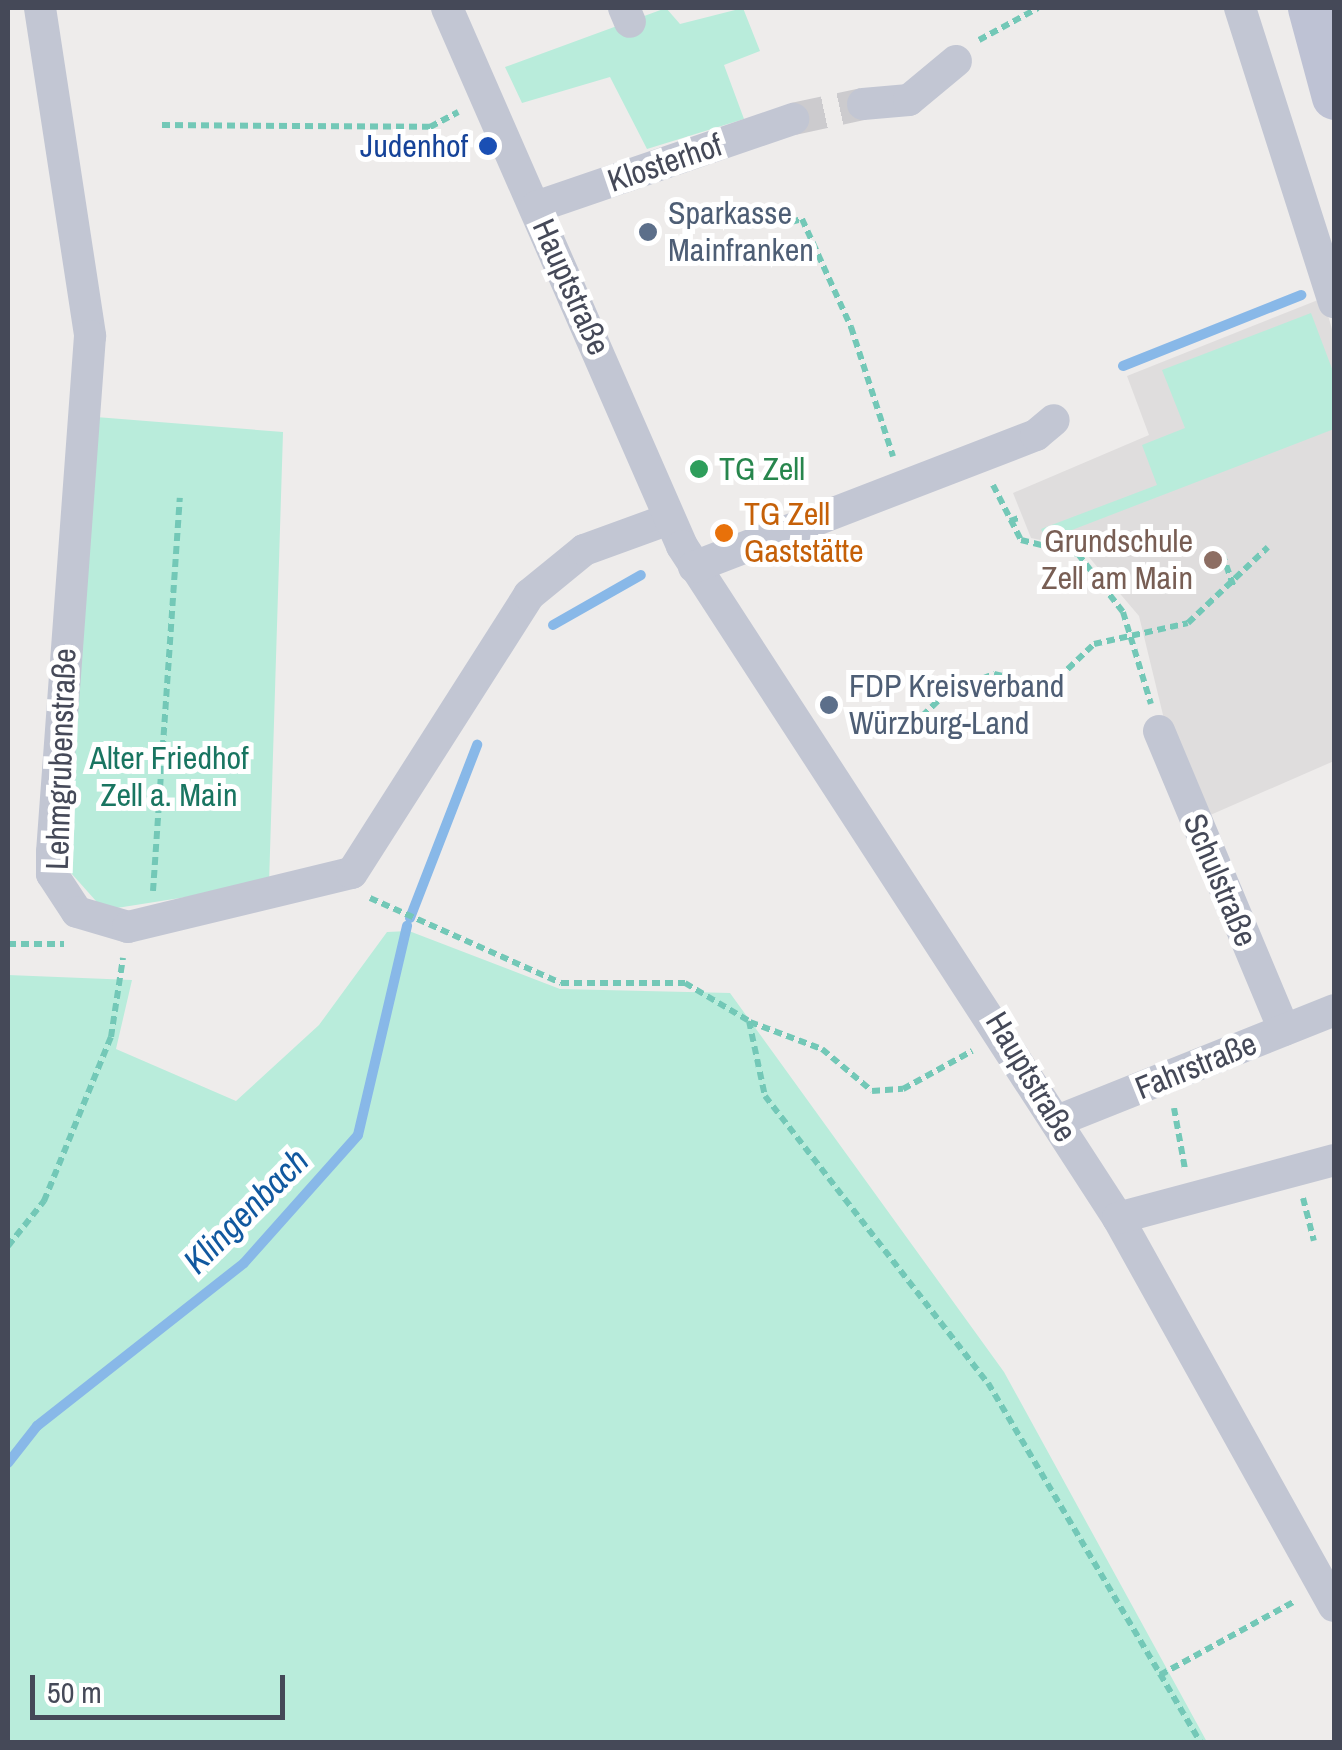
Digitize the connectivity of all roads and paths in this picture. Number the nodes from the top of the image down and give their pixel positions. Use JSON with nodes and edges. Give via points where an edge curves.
{"nodes":[{"id":1,"x":40,"y":8,"type":"edge"},
{"id":2,"x":447,"y":8,"type":"edge"},
{"id":3,"x":1038,"y":8,"type":"edge"},
{"id":4,"x":1240,"y":8,"type":"edge"},
{"id":5,"x":1310,"y":8,"type":"edge"},
{"id":6,"x":956,"y":61,"type":"joint"},
{"id":7,"x":490,"y":94,"type":"junction"},
{"id":8,"x":1334,"y":97,"type":"edge"},
{"id":9,"x":863,"y":104,"type":"tunnel mouth"},
{"id":10,"x":793,"y":118,"type":"tunnel mouth"},
{"id":11,"x":162,"y":125,"type":"dead end"},
{"id":12,"x":536,"y":207,"type":"junction"},
{"id":13,"x":791,"y":222,"type":"dead end"},
{"id":14,"x":1334,"y":302,"type":"edge"},
{"id":15,"x":1054,"y":420,"type":"dead end"},
{"id":16,"x":978,"y":458,"type":"junction"},
{"id":17,"x":901,"y":481,"type":"junction"},
{"id":18,"x":180,"y":498,"type":"dead end"},
{"id":19,"x":1021,"y":517,"type":"dead end"},
{"id":20,"x":668,"y":520,"type":"junction"},
{"id":21,"x":1010,"y":521,"type":"junction"},
{"id":22,"x":1268,"y":548,"type":"dead end"},
{"id":23,"x":1222,"y":553,"type":"dead end"},
{"id":24,"x":694,"y":567,"type":"junction"},
{"id":25,"x":1234,"y":588,"type":"junction"},
{"id":26,"x":1128,"y":630,"type":"junction"},
{"id":27,"x":913,"y":724,"type":"dead end"},
{"id":28,"x":1159,"y":731,"type":"joint"},
{"id":29,"x":352,"y":873,"type":"junction"},
{"id":30,"x":140,"y":925,"type":"junction"},
{"id":31,"x":1334,"y":1010,"type":"edge"},
{"id":32,"x":748,"y":1021,"type":"junction"},
{"id":33,"x":1284,"y":1030,"type":"junction"},
{"id":34,"x":1003,"y":1034,"type":"junction"},
{"id":35,"x":1168,"y":1077,"type":"junction"},
{"id":36,"x":1057,"y":1122,"type":"junction"},
{"id":37,"x":1334,"y":1160,"type":"edge"},
{"id":38,"x":1189,"y":1193,"type":"junction"},
{"id":39,"x":1118,"y":1218,"type":"junction"},
{"id":40,"x":8,"y":1246,"type":"edge"},
{"id":41,"x":1325,"y":1577,"type":"edge"},
{"id":42,"x":1160,"y":1675,"type":"junction"},
{"id":43,"x":1200,"y":1742,"type":"edge"}],
"edges":[{"from":1,"to":30,"type":"street","name":"Lehmgrubenstraße","via":[[90,336],[52,874],[77,912]]},
{"from":2,"to":7,"type":"street","name":"Hauptstraße"},
{"from":3,"to":6,"type":"path","via":[[998,22]]},
{"from":4,"to":14,"type":"street"},
{"from":5,"to":8,"type":"main road"},
{"from":6,"to":9,"type":"street","via":[[909,100]]},
{"from":7,"to":11,"type":"path","via":[[430,126]]},
{"from":7,"to":12,"type":"street","name":"Hauptstraße"},
{"from":10,"to":12,"type":"street","name":"Klosterhof"},
{"from":12,"to":20,"type":"street","name":"Hauptstraße"},
{"from":13,"to":17,"type":"path","via":[[802,219],[851,327]]},
{"from":15,"to":16,"type":"street"},
{"from":16,"to":17,"type":"street"},
{"from":16,"to":21,"type":"path"},
{"from":17,"to":24,"type":"street"},
{"from":18,"to":30,"type":"path"},
{"from":19,"to":21,"type":"path"},
{"from":20,"to":24,"type":"street","name":"Hauptstraße"},
{"from":20,"to":29,"type":"street","via":[[584,550],[528,595]]},
{"from":21,"to":26,"type":"path","via":[[1020,540],[1078,554]]},
{"from":22,"to":25,"type":"path"},
{"from":23,"to":25,"type":"path"},
{"from":24,"to":34,"type":"street","name":"Hauptstraße"},
{"from":25,"to":26,"type":"path","via":[[1188,623]]},
{"from":26,"to":27,"type":"path","via":[[1094,644],[1048,687],[994,674],[946,692]]},
{"from":26,"to":28,"type":"path"},
{"from":28,"to":33,"type":"street","name":"Schulstraße"},
{"from":29,"to":30,"type":"street"},
{"from":29,"to":32,"type":"path","via":[[360,892],[410,922],[560,983],[685,982]]},
{"from":30,"to":40,"type":"path","via":[[110,1036],[44,1201]]},
{"from":31,"to":33,"type":"street","name":"Fahrstraße"},
{"from":32,"to":34,"type":"path","via":[[822,1049],[872,1091],[903,1089]]},
{"from":32,"to":42,"type":"path","via":[[765,1096],[968,1354]]},
{"from":33,"to":35,"type":"street","name":"Fahrstraße"},
{"from":34,"to":36,"type":"street","name":"Hauptstraße"},
{"from":35,"to":36,"type":"street","name":"Fahrstraße"},
{"from":35,"to":38,"type":"path"},
{"from":36,"to":39,"type":"street","name":"Hauptstraße"},
{"from":37,"to":38,"type":"street"},
{"from":38,"to":39,"type":"street"},
{"from":39,"to":41,"type":"street","name":"Hauptstraße"},
{"from":41,"to":42,"type":"path"},
{"from":42,"to":43,"type":"path"}]}
